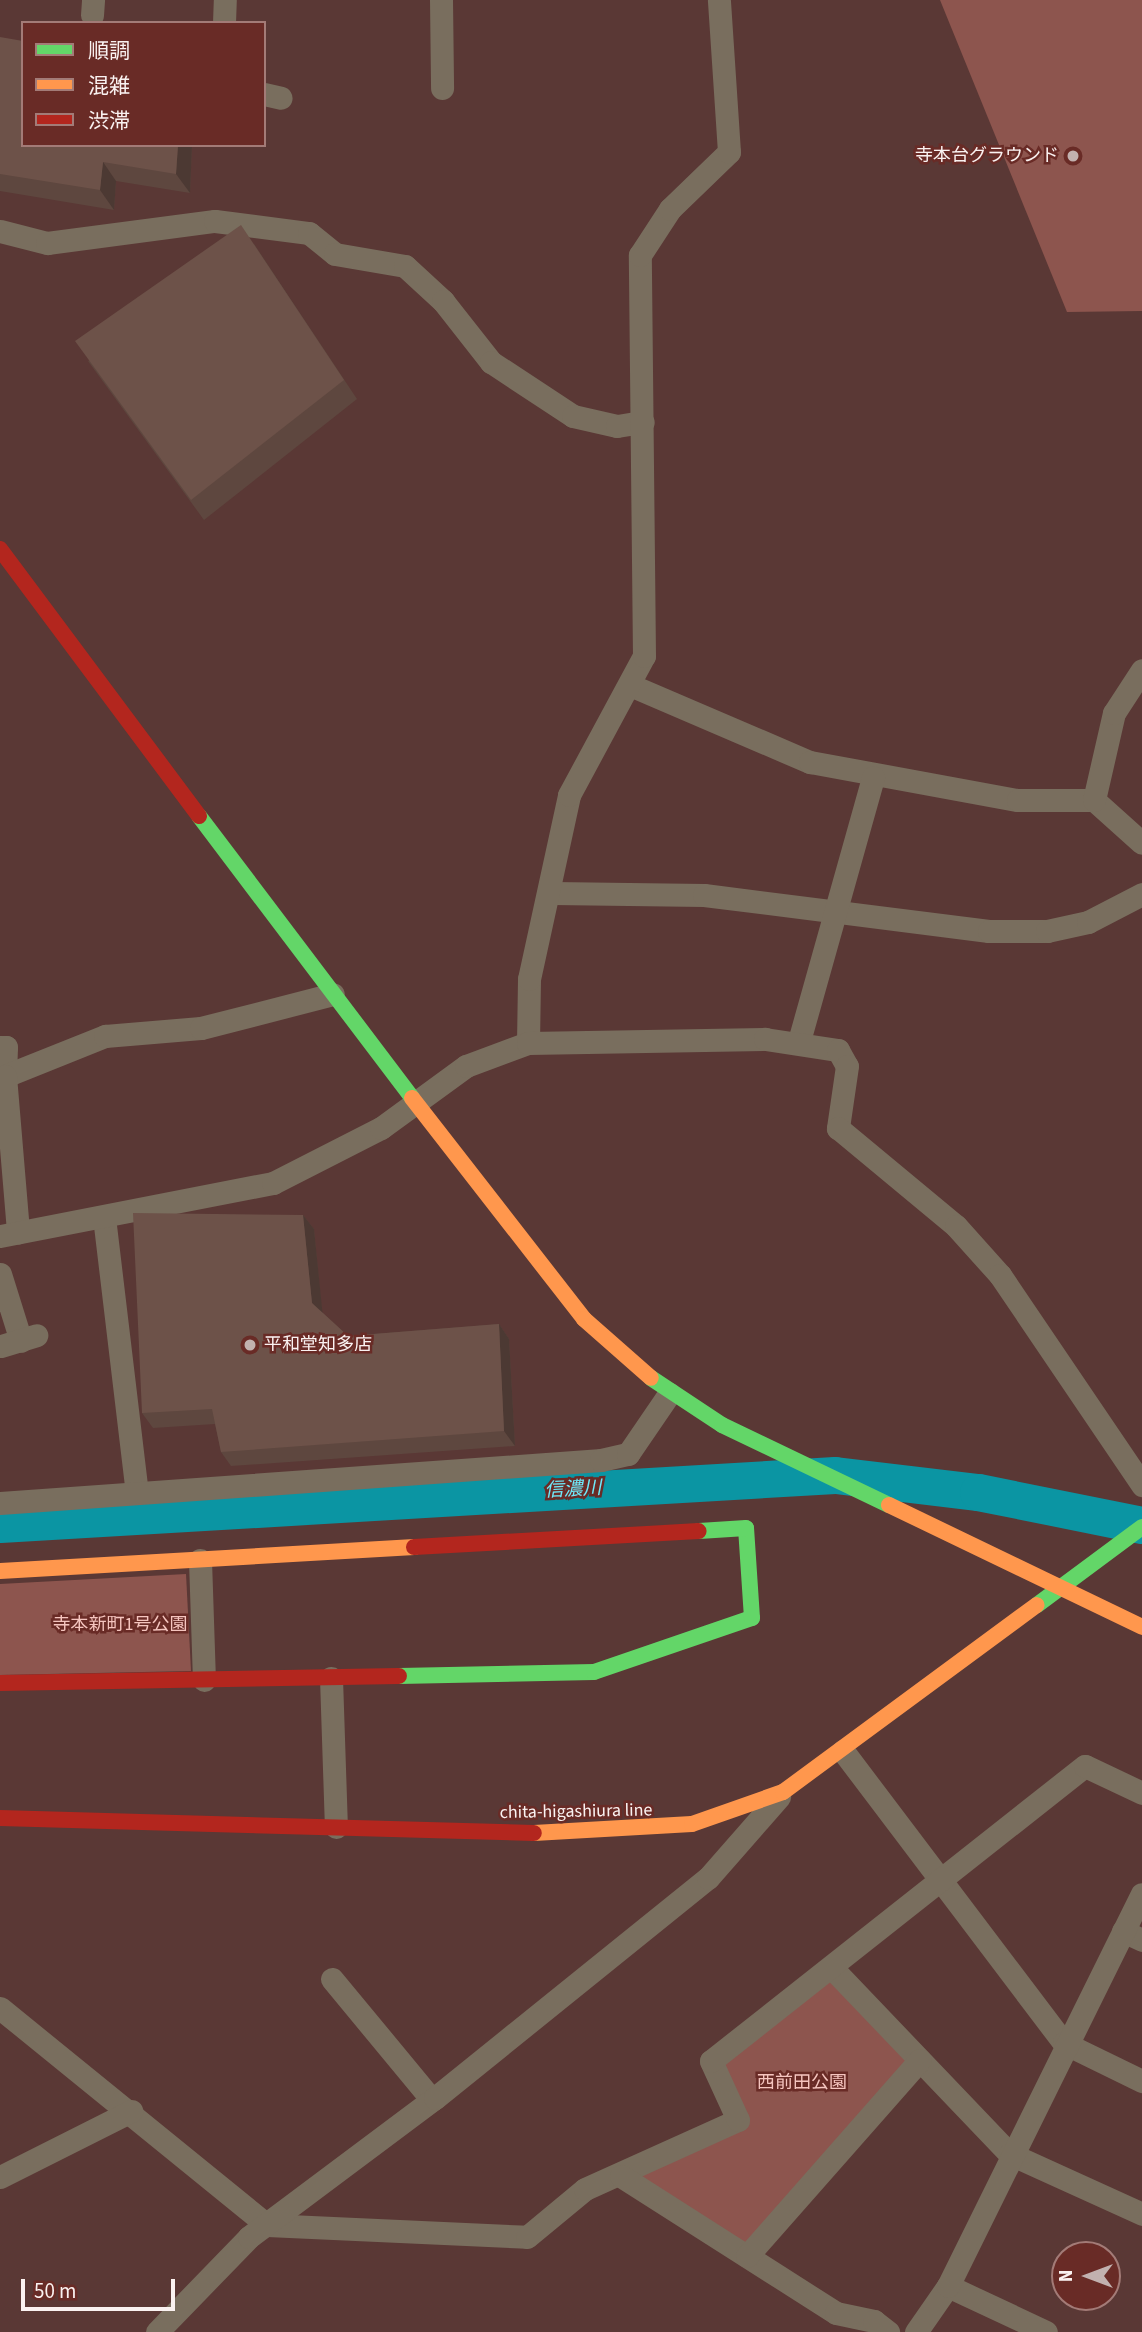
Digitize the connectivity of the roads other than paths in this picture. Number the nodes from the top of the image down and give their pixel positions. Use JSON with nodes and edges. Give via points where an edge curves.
{"nodes":[{"id":1,"x":225,"y":0,"type":"edge"},
{"id":2,"x":441,"y":0,"type":"edge"},
{"id":3,"x":719,"y":0,"type":"edge"},
{"id":4,"x":224,"y":21,"type":"edge"},
{"id":5,"x":442,"y":88,"type":"dead end"},
{"id":6,"x":0,"y":231,"type":"edge"},
{"id":7,"x":643,"y":422,"type":"junction"},
{"id":8,"x":0,"y":549,"type":"edge"},
{"id":9,"x":1142,"y":670,"type":"edge"},
{"id":10,"x":630,"y":685,"type":"junction"},
{"id":11,"x":873,"y":777,"type":"junction"},
{"id":12,"x":1094,"y":800,"type":"junction"},
{"id":13,"x":1142,"y":844,"type":"edge"},
{"id":14,"x":553,"y":893,"type":"junction"},
{"id":15,"x":1142,"y":894,"type":"edge"},
{"id":16,"x":833,"y":912,"type":"junction"},
{"id":17,"x":333,"y":994,"type":"junction"},
{"id":18,"x":799,"y":1041,"type":"junction"},
{"id":19,"x":528,"y":1043,"type":"junction"},
{"id":20,"x":0,"y":1047,"type":"edge"},
{"id":21,"x":5,"y":1076,"type":"junction"},
{"id":22,"x":416,"y":1102,"type":"junction"},
{"id":23,"x":104,"y":1217,"type":"junction"},
{"id":24,"x":9,"y":1234,"type":"edge"},
{"id":25,"x":0,"y":1274,"type":"edge"},
{"id":26,"x":19,"y":1341,"type":"edge"},
{"id":27,"x":669,"y":1394,"type":"junction"},
{"id":28,"x":1142,"y":1485,"type":"edge"},
{"id":29,"x":137,"y":1493,"type":"junction"},
{"id":30,"x":0,"y":1503,"type":"edge"},
{"id":31,"x":1142,"y":1527,"type":"edge"},
{"id":32,"x":200,"y":1560,"type":"junction"},
{"id":33,"x":1020,"y":1566,"type":"junction"},
{"id":34,"x":0,"y":1571,"type":"edge"},
{"id":35,"x":1079,"y":1579,"type":"junction"},
{"id":36,"x":1063,"y":1590,"type":"junction"},
{"id":37,"x":1142,"y":1606,"type":"edge"},
{"id":38,"x":1142,"y":1627,"type":"edge"},
{"id":39,"x":331,"y":1678,"type":"junction"},
{"id":40,"x":204,"y":1680,"type":"junction"},
{"id":41,"x":0,"y":1684,"type":"edge"},
{"id":42,"x":843,"y":1751,"type":"junction"},
{"id":43,"x":783,"y":1792,"type":"junction"},
{"id":44,"x":1142,"y":1793,"type":"edge"},
{"id":45,"x":0,"y":1818,"type":"edge"},
{"id":46,"x":336,"y":1827,"type":"junction"},
{"id":47,"x":941,"y":1885,"type":"junction"},
{"id":48,"x":1142,"y":1894,"type":"edge"},
{"id":49,"x":1132,"y":1935,"type":"edge"},
{"id":50,"x":832,"y":1968,"type":"junction"},
{"id":51,"x":332,"y":1979,"type":"dead end"},
{"id":52,"x":0,"y":2008,"type":"edge"},
{"id":53,"x":1064,"y":2043,"type":"junction"},
{"id":54,"x":920,"y":2060,"type":"junction"},
{"id":55,"x":1142,"y":2081,"type":"edge"},
{"id":56,"x":432,"y":2100,"type":"junction"},
{"id":57,"x":131,"y":2111,"type":"junction"},
{"id":58,"x":1010,"y":2154,"type":"junction"},
{"id":59,"x":621,"y":2176,"type":"junction"},
{"id":60,"x":0,"y":2177,"type":"edge"},
{"id":61,"x":1142,"y":2214,"type":"edge"},
{"id":62,"x":267,"y":2225,"type":"junction"},
{"id":63,"x":747,"y":2256,"type":"junction"},
{"id":64,"x":948,"y":2286,"type":"junction"},
{"id":65,"x":157,"y":2332,"type":"edge"},
{"id":66,"x":888,"y":2332,"type":"edge"},
{"id":67,"x":916,"y":2332,"type":"edge"},
{"id":68,"x":1046,"y":2332,"type":"edge"}],
"edges":[{"from":1,"to":4,"type":"street"},
{"from":2,"to":5,"type":"street"},
{"from":3,"to":7,"type":"street","via":[[729,152],[670,209],[640,255]]},
{"from":6,"to":7,"type":"street","via":[[47,243],[215,221],[309,233],[335,254],[405,266],[443,301],[491,362],[573,416],[617,426]]},
{"from":7,"to":10,"type":"street","via":[[644,656]]},
{"from":8,"to":17,"type":"street"},
{"from":9,"to":12,"type":"street","via":[[1114,713]]},
{"from":10,"to":11,"type":"street","via":[[749,739]]},
{"from":10,"to":14,"type":"street","via":[[569,795]]},
{"from":11,"to":12,"type":"street","via":[[1018,800]]},
{"from":11,"to":16,"type":"street"},
{"from":12,"to":13,"type":"street"},
{"from":14,"to":16,"type":"street","via":[[638,889]]},
{"from":14,"to":19,"type":"street","via":[[529,979]]},
{"from":15,"to":16,"type":"street","via":[[1088,922],[1047,931],[989,931]]},
{"from":16,"to":18,"type":"street"},
{"from":17,"to":21,"type":"street","via":[[201,1028],[105,1036]]},
{"from":17,"to":22,"type":"street"},
{"from":18,"to":19,"type":"street"},
{"from":18,"to":28,"type":"street","via":[[845,1054],[838,1128],[956,1226],[1000,1275]]},
{"from":19,"to":22,"type":"street","via":[[466,1066]]},
{"from":20,"to":21,"type":"street","via":[[6,1047]]},
{"from":21,"to":24,"type":"street"},
{"from":22,"to":23,"type":"street","via":[[327,1160],[273,1183]]},
{"from":22,"to":27,"type":"street","via":[[584,1319]]},
{"from":23,"to":24,"type":"street"},
{"from":23,"to":29,"type":"street"},
{"from":25,"to":26,"type":"street"},
{"from":27,"to":29,"type":"street","via":[[619,1457]]},
{"from":27,"to":33,"type":"street","via":[[791,1459]]},
{"from":29,"to":30,"type":"street"},
{"from":31,"to":35,"type":"street","name":"chita-higashiura line"},
{"from":32,"to":34,"type":"street"},
{"from":32,"to":39,"type":"street","via":[[746,1528],[752,1618],[594,1672]]},
{"from":32,"to":40,"type":"street"},
{"from":33,"to":35,"type":"street"},
{"from":33,"to":36,"type":"street"},
{"from":35,"to":36,"type":"street","name":"chita-higashiura line"},
{"from":35,"to":37,"type":"street"},
{"from":36,"to":38,"type":"street"},
{"from":36,"to":42,"type":"street","name":"chita-higashiura line"},
{"from":39,"to":40,"type":"street"},
{"from":39,"to":46,"type":"street"},
{"from":40,"to":41,"type":"street"},
{"from":42,"to":43,"type":"street","name":"chita-higashiura line"},
{"from":42,"to":47,"type":"street"},
{"from":43,"to":46,"type":"street","name":"chita-higashiura line","via":[[692,1824],[628,1833]]},
{"from":43,"to":56,"type":"street","via":[[708,1878]]},
{"from":44,"to":47,"type":"street","via":[[1085,1766]]},
{"from":45,"to":46,"type":"street","name":"chita-higashiura line"},
{"from":47,"to":50,"type":"street"},
{"from":47,"to":53,"type":"street"},
{"from":48,"to":49,"type":"street"},
{"from":49,"to":53,"type":"street"},
{"from":50,"to":54,"type":"street"},
{"from":50,"to":59,"type":"street","via":[[711,2060],[738,2120]]},
{"from":51,"to":56,"type":"street"},
{"from":52,"to":57,"type":"street"},
{"from":53,"to":55,"type":"street"},
{"from":53,"to":58,"type":"street"},
{"from":54,"to":58,"type":"street"},
{"from":54,"to":63,"type":"street"},
{"from":56,"to":62,"type":"street"},
{"from":57,"to":60,"type":"street"},
{"from":57,"to":62,"type":"street"},
{"from":58,"to":61,"type":"street"},
{"from":58,"to":64,"type":"street"},
{"from":59,"to":62,"type":"street","via":[[585,2189],[527,2237]]},
{"from":59,"to":63,"type":"street"},
{"from":62,"to":65,"type":"street"},
{"from":63,"to":66,"type":"street","via":[[836,2313],[874,2320]]},
{"from":64,"to":67,"type":"street"},
{"from":64,"to":68,"type":"street"}]}
